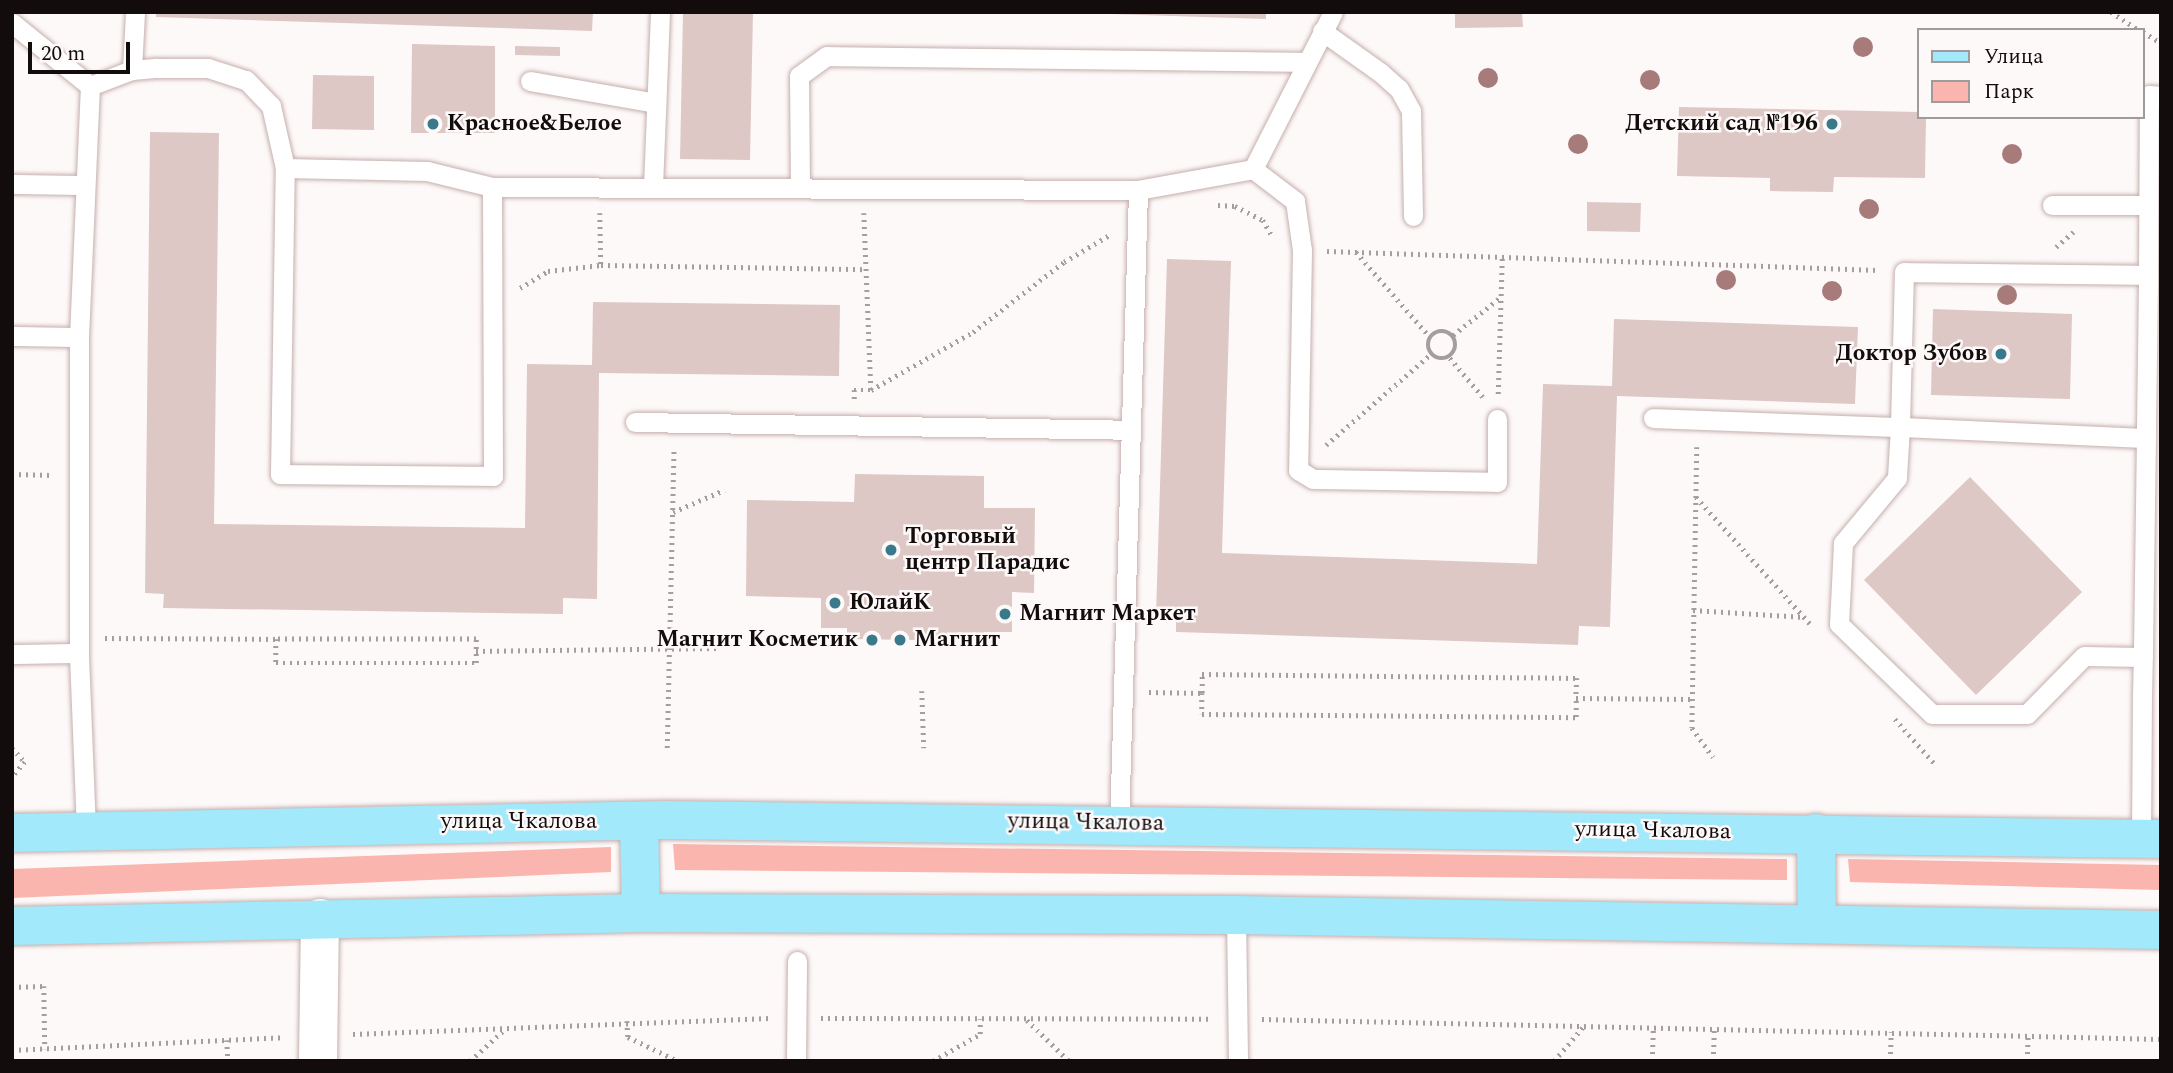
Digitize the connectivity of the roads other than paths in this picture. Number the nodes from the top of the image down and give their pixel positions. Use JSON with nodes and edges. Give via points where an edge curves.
{"nodes":[{"id":1,"x":135,"y":12,"type":"edge"},
{"id":2,"x":660,"y":12,"type":"edge"},
{"id":3,"x":1333,"y":12,"type":"edge"},
{"id":4,"x":12,"y":23,"type":"edge"},
{"id":5,"x":1322,"y":31,"type":"junction"},
{"id":6,"x":1305,"y":62,"type":"junction"},
{"id":7,"x":132,"y":70,"type":"junction"},
{"id":8,"x":530,"y":81,"type":"dead end"},
{"id":9,"x":90,"y":86,"type":"junction"},
{"id":10,"x":2161,"y":96,"type":"edge"},
{"id":11,"x":656,"y":103,"type":"junction"},
{"id":12,"x":285,"y":168,"type":"junction"},
{"id":13,"x":1253,"y":169,"type":"junction"},
{"id":14,"x":12,"y":184,"type":"edge"},
{"id":15,"x":85,"y":186,"type":"junction"},
{"id":16,"x":492,"y":187,"type":"junction"},
{"id":17,"x":653,"y":187,"type":"junction"},
{"id":18,"x":800,"y":188,"type":"junction"},
{"id":19,"x":1138,"y":190,"type":"junction"},
{"id":20,"x":2052,"y":205,"type":"dead end"},
{"id":21,"x":2147,"y":205,"type":"junction"},
{"id":22,"x":1413,"y":216,"type":"dead end"},
{"id":23,"x":2148,"y":275,"type":"junction"},
{"id":24,"x":12,"y":335,"type":"edge"},
{"id":25,"x":79,"y":337,"type":"junction"},
{"id":26,"x":1497,"y":416,"type":"road end"},
{"id":27,"x":1653,"y":418,"type":"dead end"},
{"id":28,"x":635,"y":422,"type":"dead end"},
{"id":29,"x":1900,"y":427,"type":"junction"},
{"id":30,"x":1129,"y":430,"type":"junction"},
{"id":31,"x":2146,"y":438,"type":"junction"},
{"id":32,"x":12,"y":653,"type":"edge"},
{"id":33,"x":79,"y":653,"type":"junction"},
{"id":34,"x":2143,"y":657,"type":"junction"},
{"id":35,"x":639,"y":821,"type":"junction"},
{"id":36,"x":1119,"y":824,"type":"junction"},
{"id":37,"x":86,"y":830,"type":"junction"},
{"id":38,"x":12,"y":833,"type":"edge"},
{"id":39,"x":1816,"y":833,"type":"junction"},
{"id":40,"x":2151,"y":839,"type":"edge"},
{"id":41,"x":642,"y":913,"type":"junction"},
{"id":42,"x":1236,"y":915,"type":"junction"},
{"id":43,"x":320,"y":918,"type":"junction"},
{"id":44,"x":1817,"y":923,"type":"junction"},
{"id":45,"x":12,"y":926,"type":"edge"},
{"id":46,"x":2161,"y":930,"type":"edge"},
{"id":47,"x":797,"y":961,"type":"dead end"},
{"id":48,"x":318,"y":1048,"type":"edge"},
{"id":49,"x":796,"y":1061,"type":"edge"},
{"id":50,"x":1238,"y":1061,"type":"edge"}],
"edges":[{"from":1,"to":7,"type":"lane"},
{"from":2,"to":11,"type":"lane"},
{"from":3,"to":5,"type":"lane"},
{"from":4,"to":9,"type":"lane"},
{"from":5,"to":6,"type":"lane"},
{"from":5,"to":22,"type":"lane","via":[[1399,89],[1411,111]]},
{"from":6,"to":13,"type":"lane"},
{"from":6,"to":18,"type":"lane","via":[[827,55],[799,76]]},
{"from":7,"to":9,"type":"lane"},
{"from":7,"to":12,"type":"lane","via":[[208,68],[246,80],[271,106]]},
{"from":8,"to":11,"type":"lane"},
{"from":9,"to":15,"type":"lane"},
{"from":10,"to":21,"type":"lane","via":[[2148,95]]},
{"from":11,"to":17,"type":"lane"},
{"from":12,"to":16,"type":"lane","via":[[427,171]]},
{"from":12,"to":16,"type":"lane","via":[[280,474],[493,476]]},
{"from":13,"to":19,"type":"lane"},
{"from":13,"to":26,"type":"lane","via":[[1295,201],[1302,250],[1298,470],[1312,479],[1497,482]]},
{"from":14,"to":15,"type":"lane"},
{"from":15,"to":25,"type":"lane"},
{"from":16,"to":17,"type":"lane"},
{"from":17,"to":18,"type":"lane"},
{"from":18,"to":19,"type":"lane"},
{"from":19,"to":30,"type":"lane"},
{"from":20,"to":21,"type":"lane"},
{"from":21,"to":23,"type":"lane"},
{"from":23,"to":29,"type":"lane","via":[[1903,271]]},
{"from":23,"to":31,"type":"lane"},
{"from":24,"to":25,"type":"lane"},
{"from":25,"to":33,"type":"lane"},
{"from":27,"to":29,"type":"lane"},
{"from":28,"to":30,"type":"lane"},
{"from":29,"to":31,"type":"lane"},
{"from":29,"to":34,"type":"lane","via":[[1897,478],[1843,543],[1839,624],[1932,713],[2027,714],[2084,656]]},
{"from":30,"to":36,"type":"lane"},
{"from":31,"to":34,"type":"lane"},
{"from":32,"to":33,"type":"lane"},
{"from":33,"to":37,"type":"lane"},
{"from":34,"to":40,"type":"lane"},
{"from":35,"to":36,"type":"main road","name":"улица Чкалова"},
{"from":35,"to":37,"type":"main road","name":"улица Чкалова"},
{"from":35,"to":41,"type":"main road"},
{"from":36,"to":39,"type":"main road","name":"улица Чкалова"},
{"from":37,"to":38,"type":"main road","name":"улица Чкалова"},
{"from":39,"to":40,"type":"main road","name":"улица Чкалова"},
{"from":39,"to":44,"type":"main road"},
{"from":41,"to":42,"type":"main road"},
{"from":41,"to":43,"type":"main road"},
{"from":42,"to":44,"type":"main road"},
{"from":42,"to":50,"type":"lane"},
{"from":43,"to":45,"type":"main road"},
{"from":43,"to":48,"type":"street"},
{"from":44,"to":46,"type":"main road"},
{"from":47,"to":49,"type":"lane"}]}
